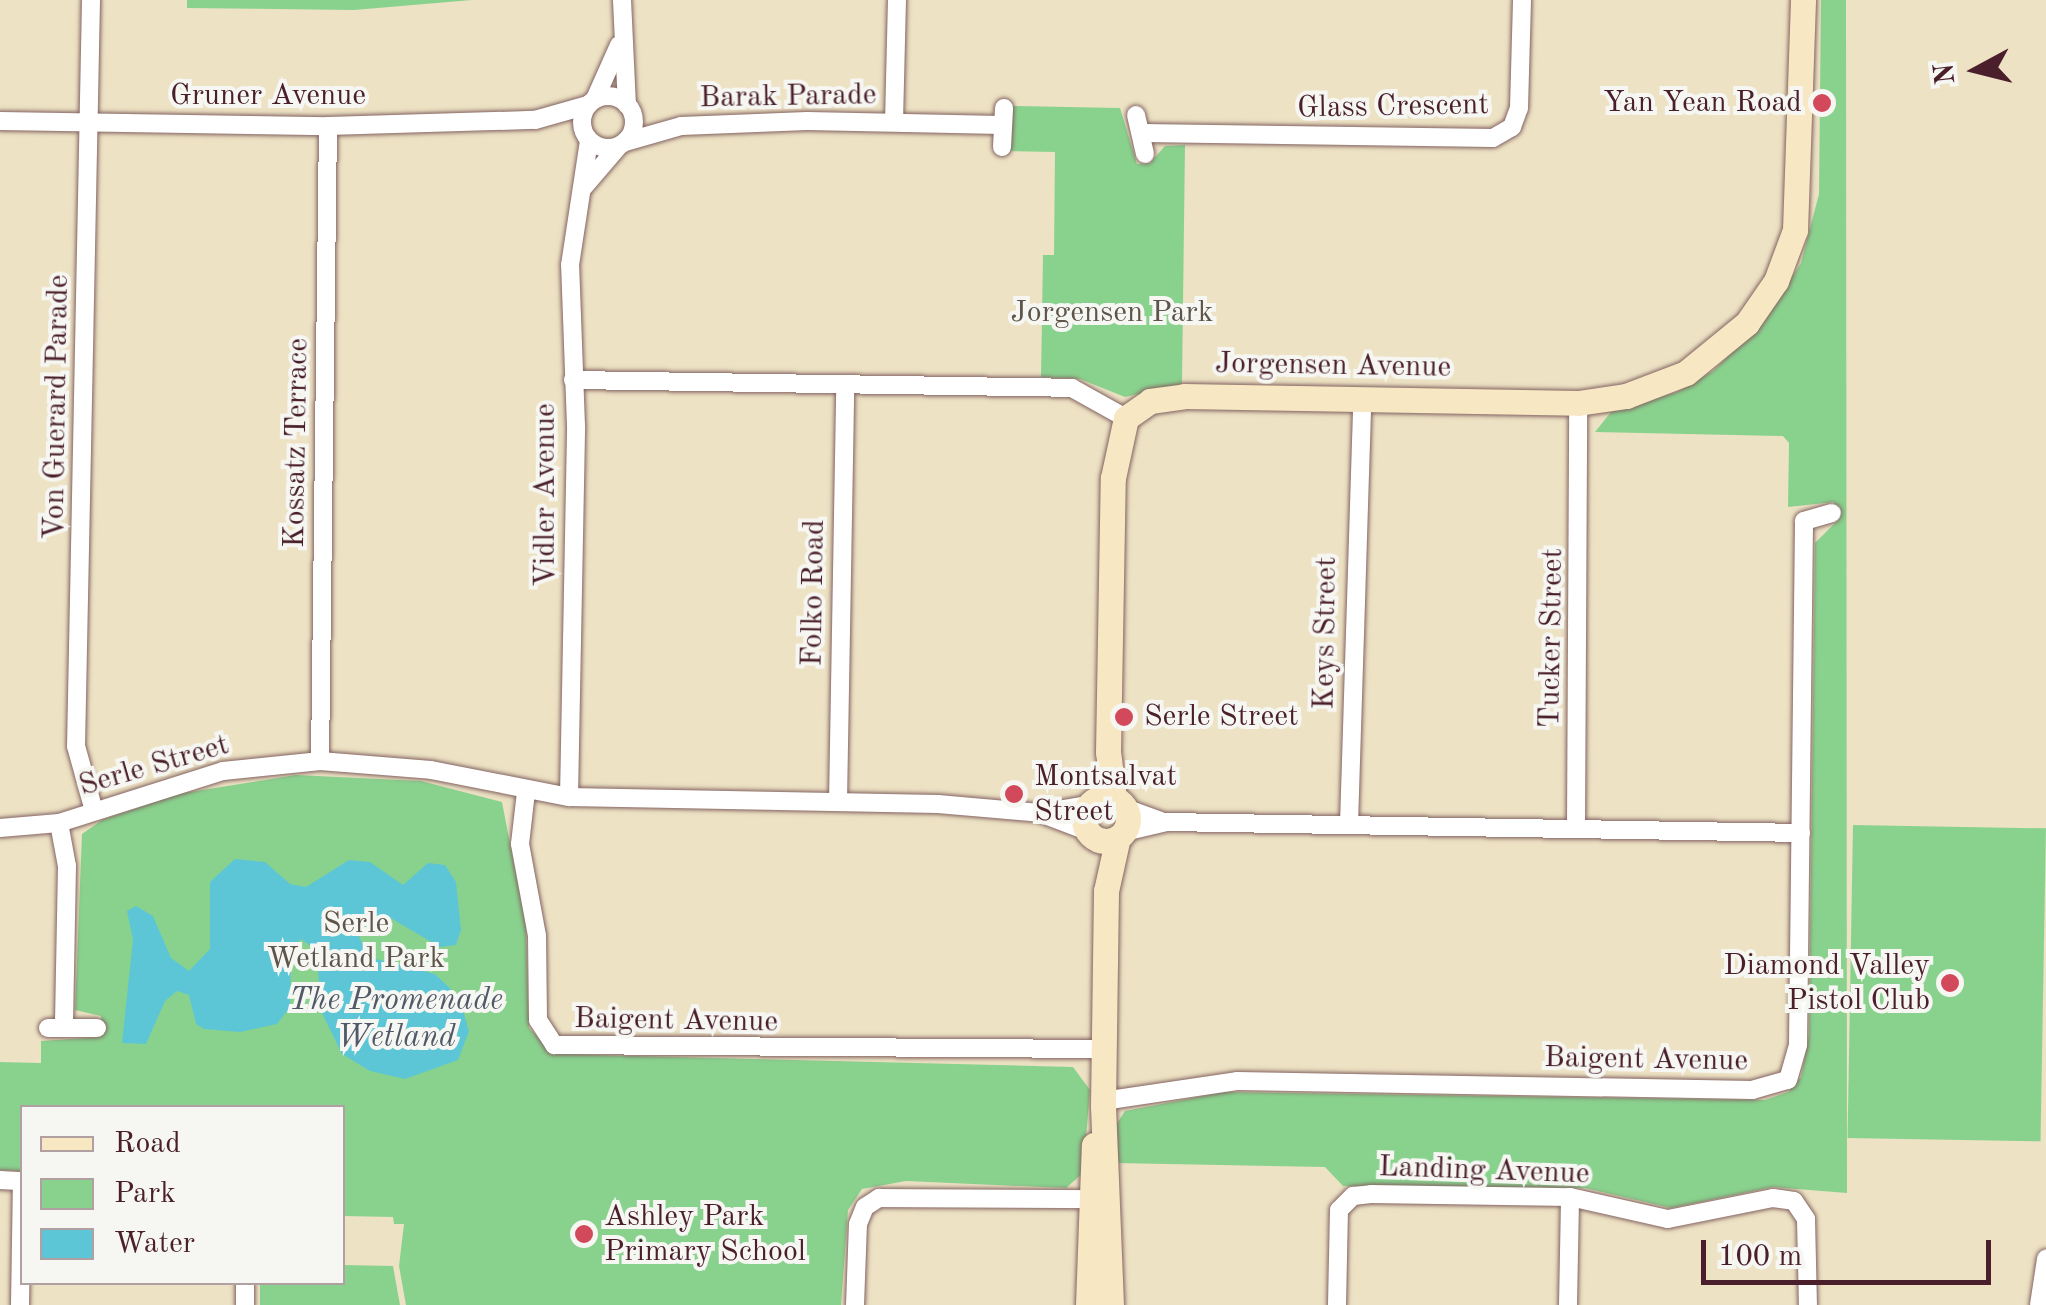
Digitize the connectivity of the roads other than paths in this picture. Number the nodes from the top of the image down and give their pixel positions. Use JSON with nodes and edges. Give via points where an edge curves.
{"nodes":[{"id":1,"x":91,"y":0,"type":"edge"},
{"id":2,"x":622,"y":0,"type":"edge"},
{"id":3,"x":896,"y":0,"type":"edge"},
{"id":4,"x":1522,"y":0,"type":"edge"},
{"id":5,"x":1803,"y":0,"type":"edge"},
{"id":6,"x":620,"y":40,"type":"junction"},
{"id":7,"x":592,"y":102,"type":"junction"},
{"id":8,"x":629,"y":107,"type":"junction"},
{"id":9,"x":1136,"y":114,"type":"dead end"},
{"id":10,"x":535,"y":120,"type":"junction"},
{"id":11,"x":0,"y":121,"type":"edge"},
{"id":12,"x":89,"y":122,"type":"junction"},
{"id":13,"x":894,"y":122,"type":"junction"},
{"id":14,"x":328,"y":126,"type":"junction"},
{"id":15,"x":681,"y":126,"type":"junction"},
{"id":16,"x":1143,"y":134,"type":"junction"},
{"id":17,"x":586,"y":138,"type":"junction"},
{"id":18,"x":622,"y":145,"type":"junction"},
{"id":19,"x":1002,"y":147,"type":"dead end"},
{"id":20,"x":1145,"y":154,"type":"dead end"},
{"id":21,"x":579,"y":194,"type":"junction"},
{"id":22,"x":573,"y":380,"type":"junction"},
{"id":23,"x":845,"y":385,"type":"junction"},
{"id":24,"x":1357,"y":400,"type":"junction"},
{"id":25,"x":1582,"y":402,"type":"junction"},
{"id":26,"x":1126,"y":418,"type":"junction"},
{"id":27,"x":1832,"y":513,"type":"dead end"},
{"id":28,"x":320,"y":761,"type":"junction"},
{"id":29,"x":526,"y":792,"type":"junction"},
{"id":30,"x":569,"y":797,"type":"junction"},
{"id":31,"x":838,"y":802,"type":"junction"},
{"id":32,"x":94,"y":811,"type":"junction"},
{"id":33,"x":1105,"y":818,"type":"junction"},
{"id":34,"x":59,"y":823,"type":"junction"},
{"id":35,"x":1350,"y":824,"type":"junction"},
{"id":36,"x":0,"y":828,"type":"edge"},
{"id":37,"x":1576,"y":828,"type":"junction"},
{"id":38,"x":1800,"y":834,"type":"junction"},
{"id":39,"x":96,"y":1028,"type":"dead end"},
{"id":40,"x":1103,"y":1055,"type":"junction"},
{"id":41,"x":1103,"y":1108,"type":"junction"},
{"id":42,"x":1570,"y":1198,"type":"junction"},
{"id":43,"x":1100,"y":1199,"type":"junction"},
{"id":44,"x":2046,"y":1258,"type":"edge"},
{"id":45,"x":855,"y":1305,"type":"edge"},
{"id":46,"x":1088,"y":1305,"type":"edge"},
{"id":47,"x":1111,"y":1305,"type":"edge"},
{"id":48,"x":1337,"y":1305,"type":"edge"},
{"id":49,"x":1568,"y":1305,"type":"edge"},
{"id":50,"x":1808,"y":1305,"type":"edge"},
{"id":51,"x":2039,"y":1305,"type":"edge"}],
"edges":[{"from":1,"to":12,"type":"street","name":"Von Guerard Parade"},
{"from":2,"to":6,"type":"street"},
{"from":3,"to":13,"type":"street","name":"Barak Parade"},
{"from":4,"to":16,"type":"street","name":"Glass Crescent","via":[[1519,108],[1512,127],[1493,138]]},
{"from":5,"to":25,"type":"street","name":"Jorgensen Avenue","via":[[1801,204],[1776,281],[1747,323],[1705,361],[1647,390]]},
{"from":6,"to":7,"type":"street"},
{"from":6,"to":8,"type":"street"},
{"from":7,"to":8,"type":"street","via":[[616,97]]},
{"from":7,"to":10,"type":"street","name":"Gruner Avenue"},
{"from":7,"to":17,"type":"street"},
{"from":8,"to":15,"type":"street","name":"Barak Parade"},
{"from":8,"to":18,"type":"street","via":[[634,127]]},
{"from":9,"to":16,"type":"street"},
{"from":10,"to":14,"type":"street","name":"Gruner Avenue"},
{"from":10,"to":17,"type":"street","name":"Gruner Avenue"},
{"from":11,"to":12,"type":"street","name":"Gruner Avenue"},
{"from":12,"to":14,"type":"street","name":"Gruner Avenue"},
{"from":12,"to":32,"type":"street","name":"Von Guerard Parade","via":[[76,746]]},
{"from":13,"to":15,"type":"street","name":"Barak Parade"},
{"from":13,"to":19,"type":"street","via":[[1003,117]]},
{"from":14,"to":28,"type":"street","name":"Kossatz Terrace"},
{"from":15,"to":18,"type":"street","name":"Barak Parade"},
{"from":16,"to":20,"type":"street"},
{"from":17,"to":18,"type":"street"},
{"from":17,"to":21,"type":"street","name":"Vidler Avenue"},
{"from":18,"to":21,"type":"street"},
{"from":21,"to":22,"type":"street","name":"Vidler Avenue","via":[[570,265]]},
{"from":22,"to":23,"type":"street"},
{"from":22,"to":30,"type":"street","name":"Vidler Avenue"},
{"from":23,"to":26,"type":"street","via":[[1072,388]]},
{"from":23,"to":31,"type":"street","name":"Folko Road"},
{"from":24,"to":25,"type":"street","name":"Jorgensen Avenue"},
{"from":24,"to":26,"type":"street","name":"Jorgensen Avenue","via":[[1167,397]]},
{"from":24,"to":35,"type":"street","name":"Keys Street"},
{"from":25,"to":37,"type":"street","name":"Tucker Street"},
{"from":26,"to":33,"type":"street","via":[[1113,478]]},
{"from":27,"to":38,"type":"street","name":"Baigent Avenue","via":[[1797,520]]},
{"from":28,"to":29,"type":"street","name":"Serle Street","via":[[431,770]]},
{"from":28,"to":32,"type":"street","name":"Serle Street","via":[[195,777]]},
{"from":29,"to":30,"type":"street","name":"Serle Street"},
{"from":29,"to":40,"type":"street","name":"Baigent Avenue","via":[[520,844],[535,917],[538,1020],[554,1044]]},
{"from":30,"to":31,"type":"street","name":"Serle Street"},
{"from":31,"to":33,"type":"street","name":"Serle Street"},
{"from":32,"to":34,"type":"street","name":"Serle Street"},
{"from":33,"to":35,"type":"street","name":"Serle Street"},
{"from":33,"to":40,"type":"street"},
{"from":34,"to":36,"type":"street","name":"Serle Street"},
{"from":34,"to":39,"type":"street","via":[[67,866],[56,1027]]},
{"from":35,"to":37,"type":"street","name":"Serle Street"},
{"from":37,"to":38,"type":"street","name":"Serle Street"},
{"from":38,"to":41,"type":"street","name":"Baigent Avenue","via":[[1798,1060],[1781,1086],[1253,1080]]},
{"from":40,"to":41,"type":"street"},
{"from":41,"to":43,"type":"street"},
{"from":42,"to":48,"type":"street","name":"Landing Avenue","via":[[1353,1196],[1339,1210]]},
{"from":42,"to":49,"type":"street"},
{"from":42,"to":50,"type":"street","name":"Landing Avenue","via":[[1668,1218],[1794,1200],[1806,1219]]},
{"from":43,"to":45,"type":"street","via":[[871,1202],[858,1224]]},
{"from":43,"to":46,"type":"street"},
{"from":43,"to":47,"type":"street"},
{"from":44,"to":51,"type":"street"}]}
